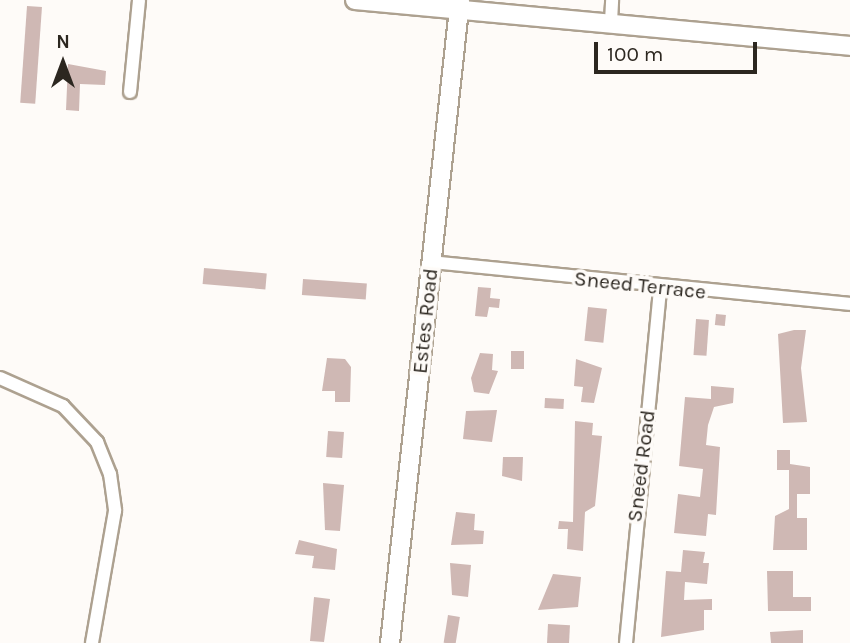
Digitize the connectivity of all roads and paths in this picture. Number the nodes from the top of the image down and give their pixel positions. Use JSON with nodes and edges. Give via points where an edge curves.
{"nodes":[{"id":1,"x":139,"y":0,"type":"edge"},
{"id":2,"x":355,"y":0,"type":"edge"},
{"id":3,"x":612,"y":0,"type":"edge"},
{"id":4,"x":459,"y":6,"type":"edge"},
{"id":5,"x":611,"y":22,"type":"junction"},
{"id":6,"x":850,"y":46,"type":"edge"},
{"id":7,"x":130,"y":92,"type":"dead end"},
{"id":8,"x":431,"y":262,"type":"junction"},
{"id":9,"x":660,"y":289,"type":"junction"},
{"id":10,"x":850,"y":304,"type":"edge"},
{"id":11,"x":0,"y":378,"type":"edge"},
{"id":12,"x":92,"y":643,"type":"edge"},
{"id":13,"x":390,"y":643,"type":"edge"},
{"id":14,"x":626,"y":643,"type":"edge"}],
"edges":[{"from":1,"to":7,"type":"street"},
{"from":2,"to":4,"type":"main road"},
{"from":3,"to":5,"type":"street"},
{"from":4,"to":5,"type":"main road"},
{"from":4,"to":8,"type":"main road","name":"Estes Road"},
{"from":5,"to":6,"type":"main road"},
{"from":8,"to":9,"type":"street","name":"Sneed Terrace"},
{"from":8,"to":13,"type":"main road","name":"Estes Road"},
{"from":9,"to":10,"type":"street","name":"Sneed Terrace"},
{"from":9,"to":14,"type":"street","name":"Sneed Road"},
{"from":11,"to":12,"type":"street","via":[[62,406],[97,442],[110,474],[115,511]]}]}
